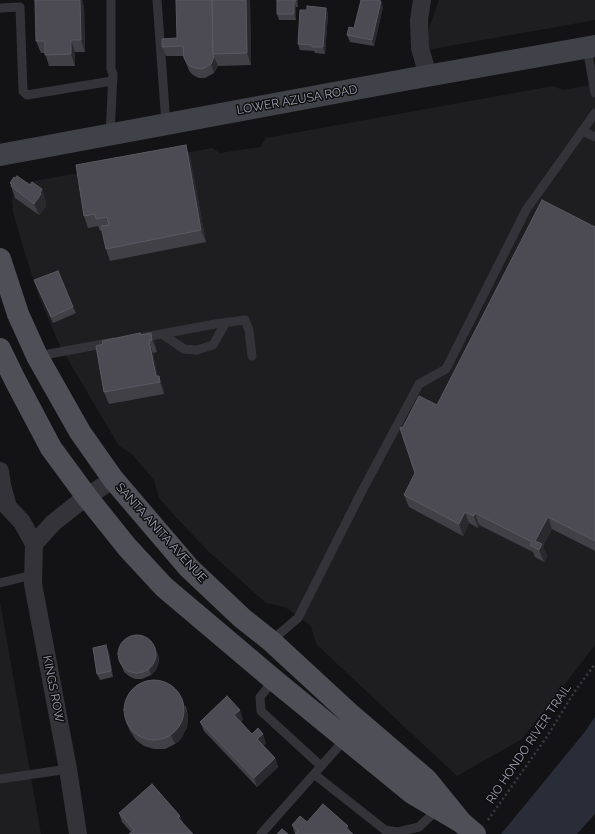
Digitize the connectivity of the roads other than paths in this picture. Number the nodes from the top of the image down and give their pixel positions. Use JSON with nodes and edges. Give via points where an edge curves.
{"nodes":[{"id":1,"x":111,"y":0,"type":"edge"},
{"id":2,"x":157,"y":0,"type":"edge"},
{"id":3,"x":422,"y":0,"type":"edge"},
{"id":4,"x":0,"y":8,"type":"edge"},
{"id":5,"x":591,"y":47,"type":"edge"},
{"id":6,"x":428,"y":76,"type":"junction"},
{"id":7,"x":112,"y":81,"type":"junction"},
{"id":8,"x":595,"y":93,"type":"edge"},
{"id":9,"x":595,"y":113,"type":"edge"},
{"id":10,"x":166,"y":124,"type":"junction"},
{"id":11,"x":582,"y":131,"type":"junction"},
{"id":12,"x":110,"y":134,"type":"junction"},
{"id":13,"x":595,"y":137,"type":"edge"},
{"id":14,"x":0,"y":155,"type":"edge"},
{"id":15,"x":0,"y":259,"type":"edge"},
{"id":16,"x":226,"y":322,"type":"junction"},
{"id":17,"x":162,"y":334,"type":"junction"},
{"id":18,"x":0,"y":349,"type":"edge"},
{"id":19,"x":37,"y":356,"type":"junction"},
{"id":20,"x":252,"y":356,"type":"dead end"},
{"id":21,"x":0,"y":471,"type":"edge"},
{"id":22,"x":113,"y":479,"type":"junction"},
{"id":23,"x":87,"y":497,"type":"junction"},
{"id":24,"x":34,"y":544,"type":"junction"},
{"id":25,"x":33,"y":575,"type":"junction"},
{"id":26,"x":0,"y":583,"type":"edge"},
{"id":27,"x":189,"y":608,"type":"junction"},
{"id":28,"x":271,"y":641,"type":"junction"},
{"id":29,"x":274,"y":680,"type":"junction"},
{"id":30,"x":354,"y":731,"type":"junction"},
{"id":31,"x":321,"y":766,"type":"junction"},
{"id":32,"x":68,"y":768,"type":"junction"},
{"id":33,"x":314,"y":774,"type":"junction"},
{"id":34,"x":0,"y":779,"type":"edge"},
{"id":35,"x":442,"y":806,"type":"junction"},
{"id":36,"x":474,"y":826,"type":"edge"},
{"id":37,"x":78,"y":834,"type":"edge"},
{"id":38,"x":261,"y":834,"type":"edge"}],
"edges":[{"from":1,"to":7,"type":"lane"},
{"from":2,"to":10,"type":"lane"},
{"from":3,"to":6,"type":"street","via":[[419,20],[420,48]]},
{"from":4,"to":7,"type":"lane","via":[[20,7],[22,91],[27,95]]},
{"from":5,"to":6,"type":"main road","name":"LOWER AZUSA ROAD"},
{"from":5,"to":8,"type":"lane"},
{"from":6,"to":10,"type":"main road","name":"LOWER AZUSA ROAD"},
{"from":7,"to":12,"type":"lane"},
{"from":9,"to":11,"type":"lane"},
{"from":10,"to":12,"type":"main road","name":"LOWER AZUSA ROAD"},
{"from":11,"to":13,"type":"lane"},
{"from":11,"to":28,"type":"lane","via":[[526,210],[446,369],[419,384],[298,618]]},
{"from":12,"to":14,"type":"main road","name":"LOWER AZUSA ROAD"},
{"from":15,"to":19,"type":"main road","name":"SANTA ANITA AVENUE","via":[[18,314]]},
{"from":16,"to":17,"type":"lane"},
{"from":16,"to":17,"type":"lane","via":[[213,345],[197,350],[184,348]]},
{"from":16,"to":20,"type":"lane","via":[[245,320],[249,330]]},
{"from":17,"to":19,"type":"lane"},
{"from":18,"to":23,"type":"main road","name":"SANTA ANITA AVENUE","via":[[52,448]]},
{"from":19,"to":22,"type":"main road","name":"SANTA ANITA AVENUE","via":[[80,432]]},
{"from":21,"to":24,"type":"street","via":[[8,507],[22,522]]},
{"from":22,"to":23,"type":"street"},
{"from":22,"to":28,"type":"main road","name":"SANTA ANITA AVENUE","via":[[189,568],[242,618]]},
{"from":23,"to":24,"type":"street","via":[[54,523]]},
{"from":23,"to":27,"type":"main road","name":"SANTA ANITA AVENUE","via":[[127,547],[164,587]]},
{"from":24,"to":25,"type":"street","name":"KINGS ROW"},
{"from":25,"to":26,"type":"lane"},
{"from":25,"to":32,"type":"street","name":"KINGS ROW"},
{"from":27,"to":28,"type":"main road","via":[[208,612],[226,622],[247,640]]},
{"from":27,"to":29,"type":"main road","name":"SANTA ANITA AVENUE"},
{"from":28,"to":30,"type":"main road","name":"SANTA ANITA AVENUE","via":[[348,713]]},
{"from":29,"to":30,"type":"main road","name":"SANTA ANITA AVENUE"},
{"from":29,"to":31,"type":"lane","via":[[260,697],[261,711]]},
{"from":30,"to":31,"type":"lane"},
{"from":30,"to":35,"type":"main road","name":"SANTA ANITA AVENUE","via":[[412,793]]},
{"from":31,"to":33,"type":"lane"},
{"from":32,"to":34,"type":"lane"},
{"from":32,"to":37,"type":"street","name":"KINGS ROW"},
{"from":33,"to":35,"type":"lane","via":[[385,830],[398,832],[419,827]]},
{"from":33,"to":38,"type":"lane"},
{"from":35,"to":36,"type":"main road","name":"SANTA ANITA AVENUE"}]}
